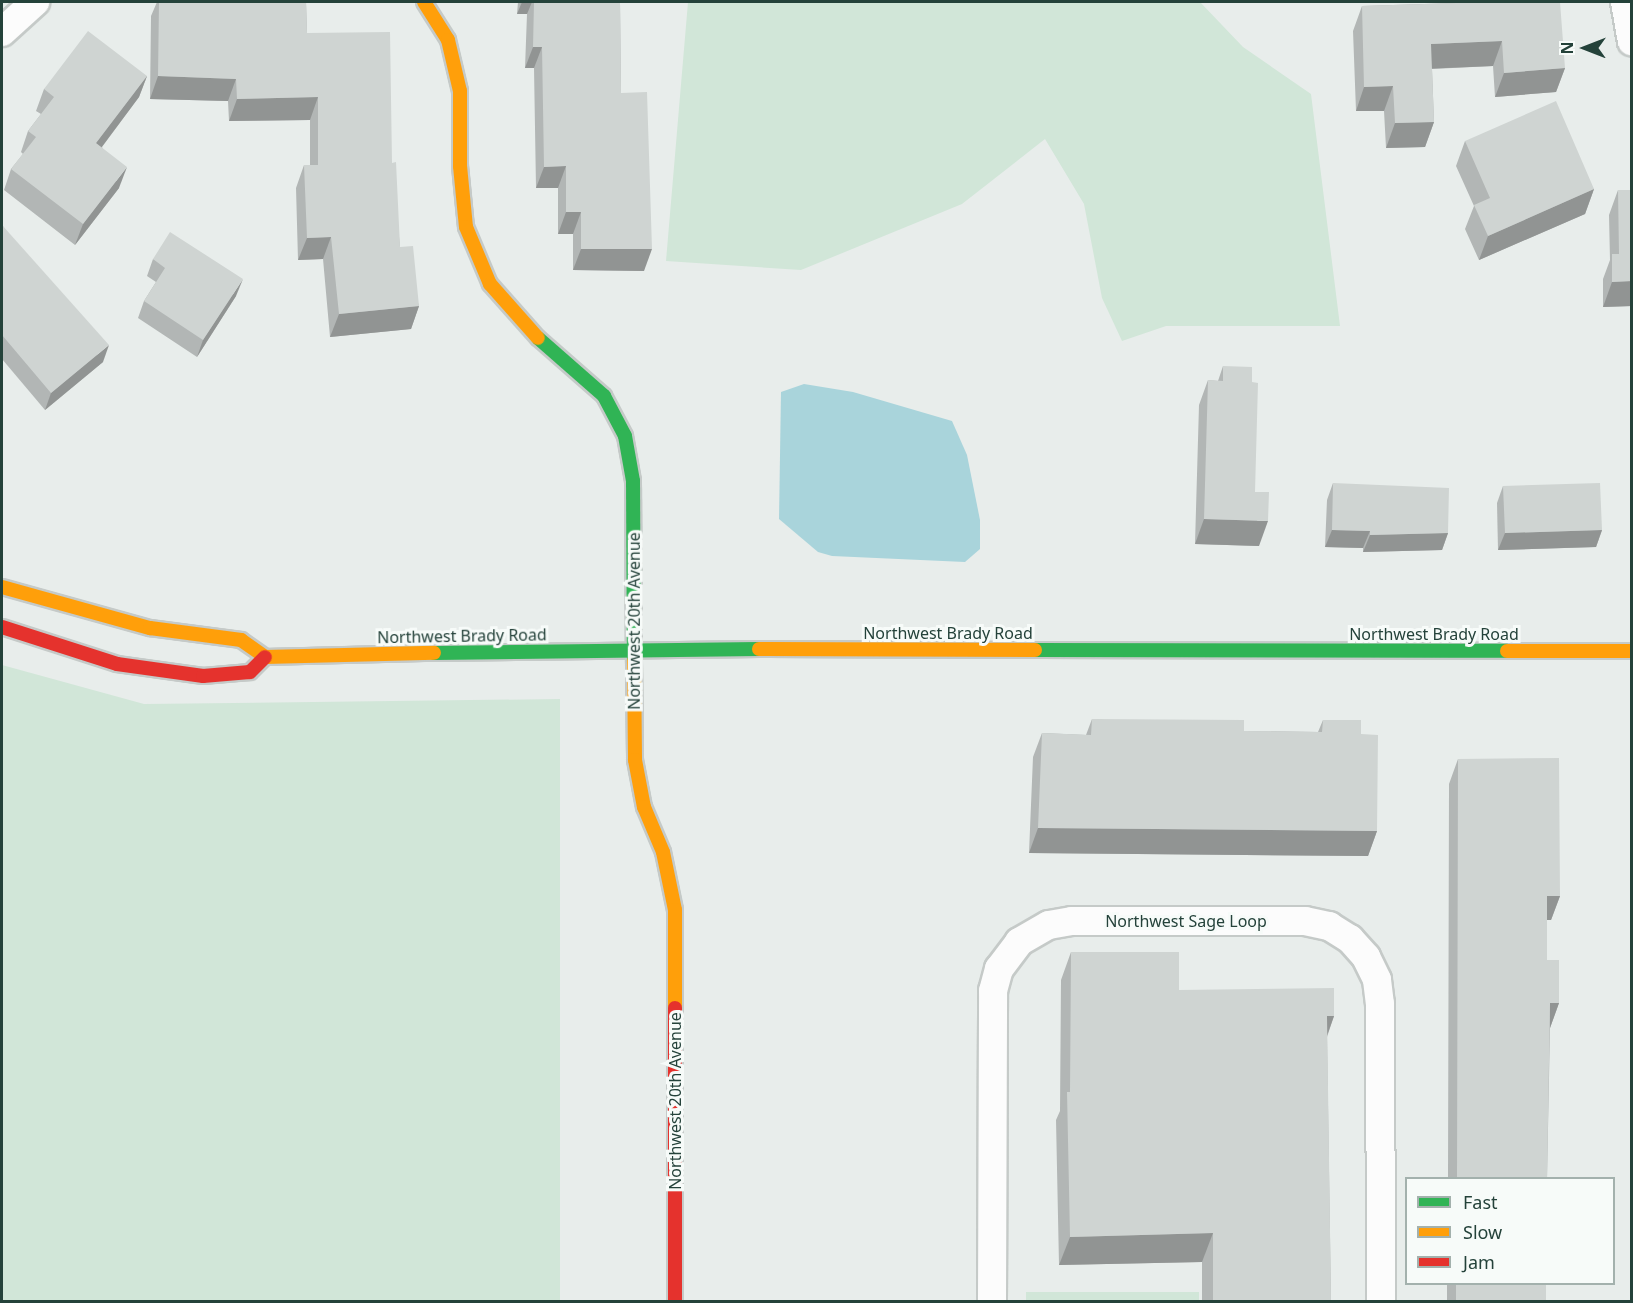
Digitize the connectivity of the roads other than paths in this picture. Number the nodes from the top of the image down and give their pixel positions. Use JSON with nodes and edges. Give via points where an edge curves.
{"nodes":[{"id":1,"x":35,"y":2,"type":"edge"},
{"id":2,"x":424,"y":2,"type":"edge"},
{"id":3,"x":1625,"y":2,"type":"edge"},
{"id":4,"x":2,"y":32,"type":"edge"},
{"id":5,"x":1632,"y":41,"type":"edge"},
{"id":6,"x":2,"y":587,"type":"edge"},
{"id":7,"x":2,"y":627,"type":"edge"},
{"id":8,"x":634,"y":649,"type":"junction"},
{"id":9,"x":1632,"y":651,"type":"edge"},
{"id":10,"x":265,"y":657,"type":"junction"},
{"id":11,"x":675,"y":1302,"type":"edge"},
{"id":12,"x":992,"y":1302,"type":"edge"},
{"id":13,"x":1380,"y":1302,"type":"edge"}],
"edges":[{"from":1,"to":4,"type":"street"},
{"from":2,"to":8,"type":"main road","name":"Northwest 20th Avenue","via":[[448,40],[460,92],[460,166],[466,227],[490,284],[530,331],[604,396],[625,436],[633,481]]},
{"from":3,"to":5,"type":"street"},
{"from":6,"to":10,"type":"main road","via":[[150,628],[241,640]]},
{"from":7,"to":10,"type":"main road","via":[[117,664],[203,676],[250,672]]},
{"from":8,"to":9,"type":"main road","name":"Northwest Brady Road"},
{"from":8,"to":10,"type":"main road","name":"Northwest Brady Road"},
{"from":8,"to":11,"type":"main road","name":"Northwest 20th Avenue","via":[[635,760],[644,807],[663,852],[675,910]]},
{"from":12,"to":13,"type":"street","name":"Northwest Sage Loop","via":[[993,991],[999,969],[1011,950],[1038,929],[1071,921],[1305,921],[1329,926],[1350,939],[1366,957],[1377,980]]}]}
